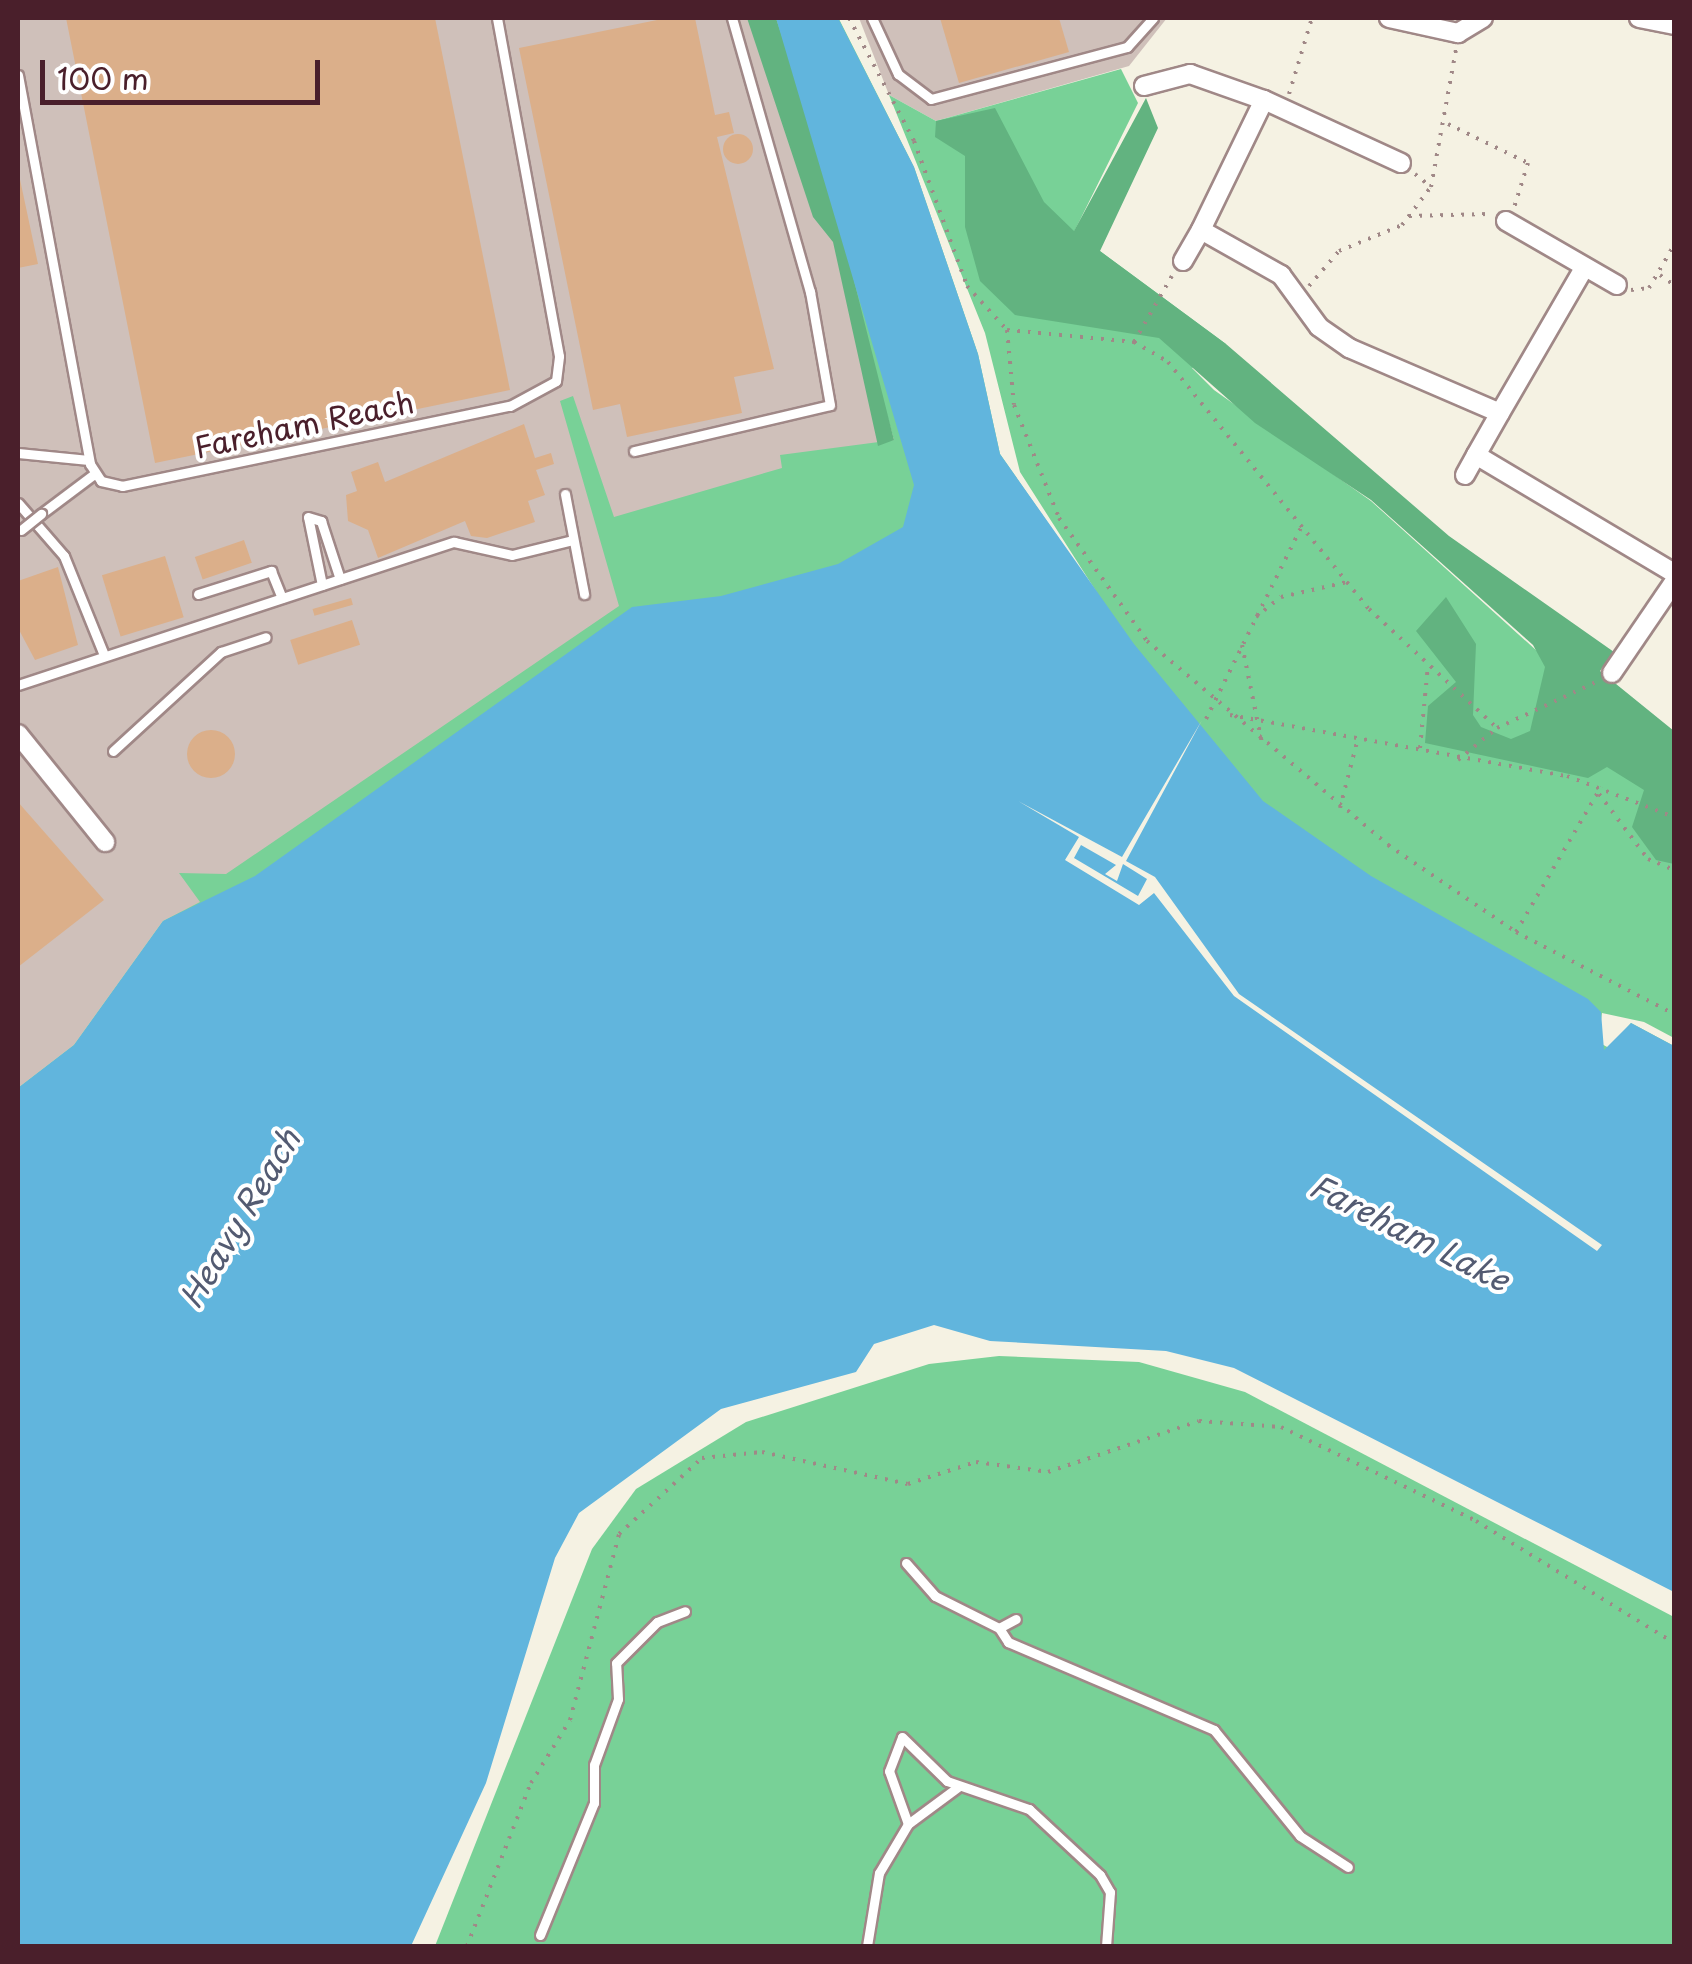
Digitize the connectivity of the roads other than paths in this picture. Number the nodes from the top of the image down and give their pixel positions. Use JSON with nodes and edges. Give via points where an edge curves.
{"nodes":[{"id":1,"x":497,"y":18,"type":"edge"},
{"id":2,"x":732,"y":18,"type":"edge"},
{"id":3,"x":872,"y":18,"type":"edge"},
{"id":4,"x":1154,"y":18,"type":"edge"},
{"id":5,"x":1388,"y":18,"type":"edge"},
{"id":6,"x":1484,"y":18,"type":"edge"},
{"id":7,"x":1639,"y":18,"type":"edge"},
{"id":8,"x":1674,"y":24,"type":"edge"},
{"id":9,"x":18,"y":75,"type":"edge"},
{"id":10,"x":1144,"y":86,"type":"dead end"},
{"id":11,"x":1264,"y":100,"type":"junction"},
{"id":12,"x":1401,"y":163,"type":"dead end"},
{"id":13,"x":1506,"y":221,"type":"road end"},
{"id":14,"x":1201,"y":230,"type":"junction"},
{"id":15,"x":1182,"y":262,"type":"road end"},
{"id":16,"x":1584,"y":268,"type":"junction"},
{"id":17,"x":1617,"y":285,"type":"road end"},
{"id":18,"x":1500,"y":413,"type":"junction"},
{"id":19,"x":634,"y":450,"type":"dead end"},
{"id":20,"x":18,"y":453,"type":"edge"},
{"id":21,"x":1476,"y":455,"type":"junction"},
{"id":22,"x":89,"y":460,"type":"junction"},
{"id":23,"x":94,"y":474,"type":"junction"},
{"id":24,"x":1465,"y":475,"type":"dead end"},
{"id":25,"x":565,"y":494,"type":"dead end"},
{"id":26,"x":18,"y":503,"type":"edge"},
{"id":27,"x":19,"y":532,"type":"edge"},
{"id":28,"x":569,"y":541,"type":"junction"},
{"id":29,"x":1674,"y":573,"type":"edge"},
{"id":30,"x":340,"y":580,"type":"junction"},
{"id":31,"x":1674,"y":582,"type":"edge"},
{"id":32,"x":322,"y":585,"type":"junction"},
{"id":33,"x":198,"y":594,"type":"dead end"},
{"id":34,"x":584,"y":594,"type":"dead end"},
{"id":35,"x":282,"y":598,"type":"junction"},
{"id":36,"x":266,"y":637,"type":"dead end"},
{"id":37,"x":104,"y":656,"type":"junction"},
{"id":38,"x":1612,"y":673,"type":"road end"},
{"id":39,"x":18,"y":685,"type":"edge"},
{"id":40,"x":18,"y":734,"type":"edge"},
{"id":41,"x":113,"y":751,"type":"dead end"},
{"id":42,"x":105,"y":842,"type":"dead end"},
{"id":43,"x":906,"y":1563,"type":"dead end"},
{"id":44,"x":685,"y":1611,"type":"dead end"},
{"id":45,"x":1016,"y":1619,"type":"dead end"},
{"id":46,"x":1000,"y":1628,"type":"junction"},
{"id":47,"x":958,"y":1787,"type":"junction"},
{"id":48,"x":908,"y":1824,"type":"junction"},
{"id":49,"x":1348,"y":1866,"type":"dead end"},
{"id":50,"x":540,"y":1935,"type":"dead end"},
{"id":51,"x":867,"y":1946,"type":"edge"},
{"id":52,"x":1106,"y":1946,"type":"edge"}],
"edges":[{"from":1,"to":23,"type":"lane","name":"Fareham Reach","via":[[559,356],[556,381],[510,406],[128,486]]},
{"from":2,"to":19,"type":"lane","via":[[810,292],[830,404]]},
{"from":3,"to":4,"type":"lane","via":[[898,74],[931,99],[1127,47]]},
{"from":5,"to":6,"type":"street","via":[[1458,34]]},
{"from":7,"to":8,"type":"street"},
{"from":9,"to":22,"type":"lane"},
{"from":10,"to":11,"type":"street","via":[[1190,74]]},
{"from":11,"to":12,"type":"street"},
{"from":11,"to":14,"type":"street"},
{"from":13,"to":16,"type":"street"},
{"from":14,"to":15,"type":"street"},
{"from":14,"to":18,"type":"street","via":[[1281,274],[1319,328],[1348,348]]},
{"from":16,"to":17,"type":"street"},
{"from":16,"to":18,"type":"street"},
{"from":18,"to":21,"type":"street"},
{"from":20,"to":22,"type":"lane"},
{"from":21,"to":24,"type":"street"},
{"from":21,"to":29,"type":"street"},
{"from":22,"to":23,"type":"lane"},
{"from":23,"to":27,"type":"lane","bridge":true},
{"from":25,"to":28,"type":"lane"},
{"from":26,"to":37,"type":"lane","via":[[64,556]]},
{"from":28,"to":30,"type":"lane","via":[[512,555],[454,542]]},
{"from":28,"to":34,"type":"lane"},
{"from":30,"to":32,"type":"lane"},
{"from":30,"to":32,"type":"lane","via":[[312,516],[303,526]]},
{"from":31,"to":38,"type":"street"},
{"from":32,"to":35,"type":"lane"},
{"from":33,"to":35,"type":"lane","via":[[268,571]]},
{"from":35,"to":37,"type":"lane"},
{"from":36,"to":41,"type":"lane","via":[[221,652]]},
{"from":37,"to":39,"type":"lane"},
{"from":40,"to":42,"type":"street"},
{"from":43,"to":46,"type":"lane","via":[[935,1596]]},
{"from":44,"to":50,"type":"lane","via":[[657,1622],[616,1664],[618,1699],[596,1754],[582,1845]]},
{"from":45,"to":46,"type":"lane"},
{"from":46,"to":49,"type":"lane","via":[[1008,1642],[1214,1730],[1300,1836]]},
{"from":47,"to":48,"type":"lane"},
{"from":47,"to":48,"type":"lane","via":[[911,1742],[894,1742],[889,1772]]},
{"from":47,"to":52,"type":"lane","via":[[1028,1809],[1100,1874],[1110,1892]]},
{"from":48,"to":51,"type":"lane","via":[[879,1873]]}]}
